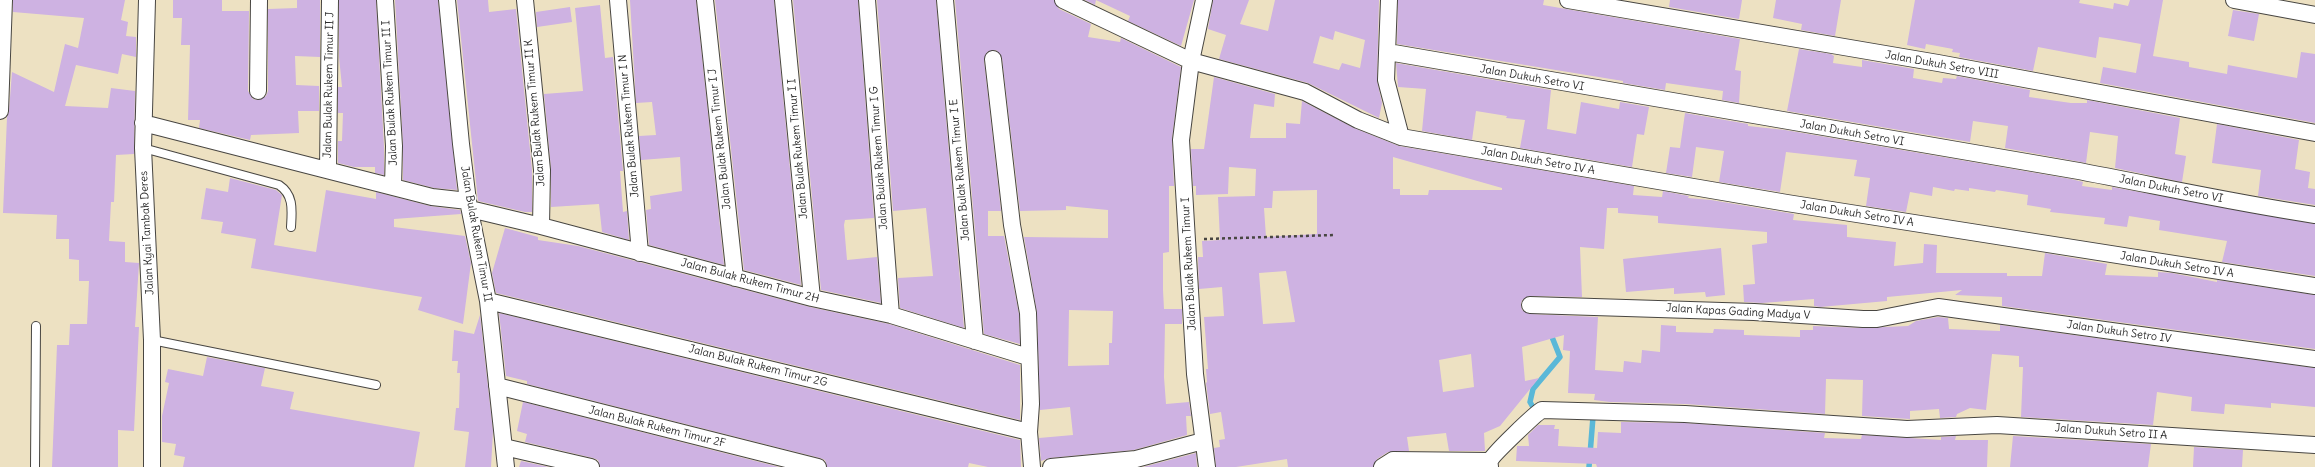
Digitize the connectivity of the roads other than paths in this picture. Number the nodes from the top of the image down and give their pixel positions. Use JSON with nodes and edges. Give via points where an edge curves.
{"nodes":[{"id":1,"x":4,"y":0,"type":"edge"},
{"id":2,"x":147,"y":0,"type":"edge"},
{"id":3,"x":259,"y":0,"type":"edge"},
{"id":4,"x":330,"y":0,"type":"edge"},
{"id":5,"x":385,"y":0,"type":"edge"},
{"id":6,"x":447,"y":0,"type":"edge"},
{"id":7,"x":525,"y":0,"type":"edge"},
{"id":8,"x":618,"y":0,"type":"edge"},
{"id":9,"x":705,"y":0,"type":"edge"},
{"id":10,"x":783,"y":0,"type":"edge"},
{"id":11,"x":867,"y":0,"type":"edge"},
{"id":12,"x":945,"y":0,"type":"edge"},
{"id":13,"x":1064,"y":0,"type":"edge"},
{"id":14,"x":1204,"y":0,"type":"edge"},
{"id":15,"x":1389,"y":0,"type":"edge"},
{"id":16,"x":1568,"y":0,"type":"edge"},
{"id":17,"x":2234,"y":0,"type":"edge"},
{"id":18,"x":1079,"y":3,"type":"edge"},
{"id":19,"x":2315,"y":15,"type":"edge"},
{"id":20,"x":1388,"y":52,"type":"junction"},
{"id":21,"x":993,"y":59,"type":"dead end"},
{"id":22,"x":1191,"y":61,"type":"junction"},
{"id":23,"x":258,"y":91,"type":"dead end"},
{"id":24,"x":0,"y":111,"type":"edge"},
{"id":25,"x":143,"y":123,"type":"junction"},
{"id":26,"x":2315,"y":133,"type":"edge"},
{"id":27,"x":1401,"y":137,"type":"junction"},
{"id":28,"x":143,"y":148,"type":"junction"},
{"id":29,"x":328,"y":170,"type":"junction"},
{"id":30,"x":393,"y":187,"type":"junction"},
{"id":31,"x":469,"y":205,"type":"junction"},
{"id":32,"x":2315,"y":215,"type":"edge"},
{"id":33,"x":541,"y":226,"type":"junction"},
{"id":34,"x":291,"y":227,"type":"dead end"},
{"id":35,"x":640,"y":252,"type":"junction"},
{"id":36,"x":735,"y":278,"type":"junction"},
{"id":37,"x":2315,"y":286,"type":"edge"},
{"id":38,"x":812,"y":298,"type":"junction"},
{"id":39,"x":488,"y":301,"type":"junction"},
{"id":40,"x":1530,"y":305,"type":"dead end"},
{"id":41,"x":1924,"y":308,"type":"joint"},
{"id":42,"x":891,"y":315,"type":"junction"},
{"id":43,"x":36,"y":326,"type":"dead end"},
{"id":44,"x":152,"y":340,"type":"junction"},
{"id":45,"x":975,"y":341,"type":"junction"},
{"id":46,"x":1028,"y":357,"type":"junction"},
{"id":47,"x":2315,"y":359,"type":"edge"},
{"id":48,"x":376,"y":385,"type":"dead end"},
{"id":49,"x":497,"y":386,"type":"junction"},
{"id":50,"x":1029,"y":432,"type":"junction"},
{"id":51,"x":1203,"y":441,"type":"junction"},
{"id":52,"x":2315,"y":445,"type":"edge"},
{"id":53,"x":504,"y":447,"type":"junction"},
{"id":54,"x":1490,"y":464,"type":"edge"},
{"id":55,"x":35,"y":467,"type":"edge"},
{"id":56,"x":152,"y":467,"type":"edge"},
{"id":57,"x":506,"y":467,"type":"edge"},
{"id":58,"x":591,"y":467,"type":"edge"},
{"id":59,"x":818,"y":467,"type":"edge"},
{"id":60,"x":1032,"y":467,"type":"edge"},
{"id":61,"x":1051,"y":467,"type":"edge"},
{"id":62,"x":1207,"y":467,"type":"edge"},
{"id":63,"x":1382,"y":467,"type":"edge"}],
"edges":[{"from":1,"to":24,"type":"street"},
{"from":2,"to":25,"type":"street","name":"Jalan Kyai Tambak Deres"},
{"from":3,"to":23,"type":"street"},
{"from":4,"to":29,"type":"street","name":"Jalan Bulak Rukem Timur II J"},
{"from":5,"to":30,"type":"street","name":"Jalan Bulak Rukem Timur II I","via":[[394,146]]},
{"from":6,"to":31,"type":"street","name":"Jalan Bulak Rukem Timur II"},
{"from":7,"to":33,"type":"street","name":"Jalan Bulak Rukem Timur II K","via":[[542,170]]},
{"from":8,"to":35,"type":"street","name":"Jalan Bulak Rukem Timur I N"},
{"from":9,"to":36,"type":"street","name":"Jalan Bulak Rukem Timur I J"},
{"from":10,"to":38,"type":"street","name":"Jalan Bulak Rukem Timur I I"},
{"from":11,"to":42,"type":"street","name":"Jalan Bulak Rukem Timur I G"},
{"from":12,"to":45,"type":"street","name":"Jalan Bulak Rukem Timur I E"},
{"from":13,"to":18,"type":"street","name":"Jalan Dukuh Setro IV A"},
{"from":14,"to":22,"type":"street","name":"Jalan Bulak Rukem Timur I"},
{"from":15,"to":20,"type":"street"},
{"from":16,"to":26,"type":"street","name":"Jalan Dukuh Setro VIII","via":[[1938,63]]},
{"from":17,"to":19,"type":"street"},
{"from":18,"to":22,"type":"street","name":"Jalan Dukuh Setro IV A"},
{"from":20,"to":27,"type":"street","via":[[1386,80]]},
{"from":20,"to":32,"type":"street","name":"Jalan Dukuh Setro VI","via":[[2073,170],[2264,208]]},
{"from":21,"to":46,"type":"street","via":[[1012,225],[1028,313]]},
{"from":22,"to":27,"type":"street","name":"Jalan Dukuh Setro IV A","via":[[1305,92],[1358,120]]},
{"from":22,"to":51,"type":"street","name":"Jalan Bulak Rukem Timur I","via":[[1181,140],[1195,374]]},
{"from":25,"to":28,"type":"street","name":"Jalan Kyai Tambak Deres"},
{"from":25,"to":29,"type":"street","name":"Jalan Bulak Rukem Timur 2H"},
{"from":27,"to":37,"type":"street","name":"Jalan Dukuh Setro IV A","via":[[1795,204]]},
{"from":28,"to":34,"type":"lane","via":[[279,185],[286,190],[290,199]]},
{"from":28,"to":44,"type":"street","name":"Jalan Kyai Tambak Deres"},
{"from":29,"to":30,"type":"street","name":"Jalan Bulak Rukem Timur 2H"},
{"from":30,"to":31,"type":"street","name":"Jalan Bulak Rukem Timur 2H"},
{"from":31,"to":33,"type":"street","name":"Jalan Bulak Rukem Timur 2H"},
{"from":31,"to":39,"type":"street","name":"Jalan Bulak Rukem Timur II"},
{"from":33,"to":35,"type":"street","name":"Jalan Bulak Rukem Timur 2H"},
{"from":35,"to":36,"type":"street","name":"Jalan Bulak Rukem Timur 2H"},
{"from":36,"to":38,"type":"street","name":"Jalan Bulak Rukem Timur 2H"},
{"from":38,"to":42,"type":"street","name":"Jalan Bulak Rukem Timur 2H"},
{"from":39,"to":49,"type":"street","name":"Jalan Bulak Rukem Timur II"},
{"from":39,"to":50,"type":"street","name":"Jalan Bulak Rukem Timur 2G"},
{"from":40,"to":41,"type":"street","name":"Jalan Kapas Gading Madya V","via":[[1754,312],[1863,319],[1877,319]]},
{"from":41,"to":47,"type":"street","name":"Jalan Dukuh Setro IV","via":[[1952,308]]},
{"from":42,"to":45,"type":"street","name":"Jalan Bulak Rukem Timur 2H"},
{"from":43,"to":55,"type":"lane"},
{"from":44,"to":48,"type":"lane"},
{"from":44,"to":56,"type":"street","name":"Jalan Kyai Tambak Deres"},
{"from":45,"to":46,"type":"street","name":"Jalan Bulak Rukem Timur 2H"},
{"from":46,"to":50,"type":"street","via":[[1031,404]]},
{"from":49,"to":53,"type":"street","name":"Jalan Bulak Rukem Timur II"},
{"from":49,"to":59,"type":"street","name":"Jalan Bulak Rukem Timur 2F"},
{"from":50,"to":60,"type":"street"},
{"from":51,"to":61,"type":"street","via":[[1136,459]]},
{"from":51,"to":62,"type":"street","name":"Jalan Bulak Rukem Timur I"},
{"from":52,"to":54,"type":"street","name":"Jalan Dukuh Setro II A","via":[[1997,425],[1907,429],[1685,414],[1542,410]]},
{"from":53,"to":57,"type":"street","name":"Jalan Bulak Rukem Timur II"},
{"from":53,"to":58,"type":"street"},
{"from":54,"to":63,"type":"street","via":[[1393,460]]}]}
